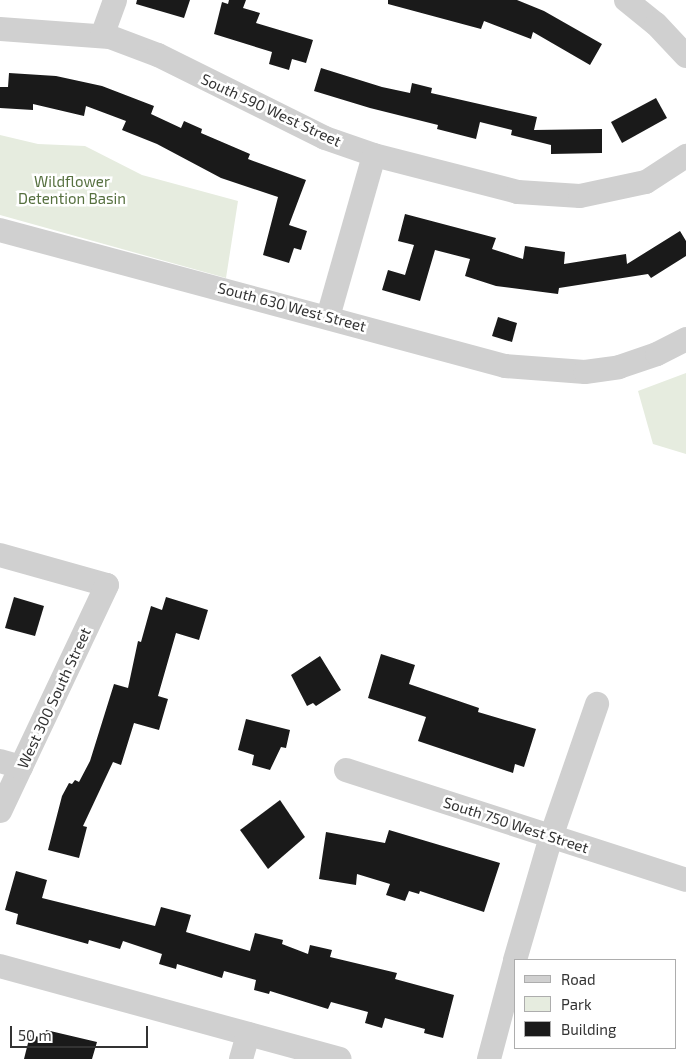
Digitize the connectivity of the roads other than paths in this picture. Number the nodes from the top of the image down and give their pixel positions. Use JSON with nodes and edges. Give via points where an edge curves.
{"nodes":[{"id":1,"x":116,"y":0,"type":"edge"},
{"id":2,"x":626,"y":0,"type":"edge"},
{"id":3,"x":0,"y":29,"type":"edge"},
{"id":4,"x":102,"y":36,"type":"junction"},
{"id":5,"x":686,"y":56,"type":"edge"},
{"id":6,"x":374,"y":155,"type":"junction"},
{"id":7,"x":686,"y":156,"type":"edge"},
{"id":8,"x":0,"y":230,"type":"edge"},
{"id":9,"x":328,"y":317,"type":"junction"},
{"id":10,"x":686,"y":339,"type":"edge"},
{"id":11,"x":0,"y":555,"type":"edge"},
{"id":12,"x":597,"y":704,"type":"dead end"},
{"id":13,"x":11,"y":764,"type":"edge"},
{"id":14,"x":346,"y":770,"type":"dead end"},
{"id":15,"x":0,"y":811,"type":"edge"},
{"id":16,"x":551,"y":836,"type":"junction"},
{"id":17,"x":686,"y":880,"type":"edge"},
{"id":18,"x":516,"y":959,"type":"edge"},
{"id":19,"x":514,"y":965,"type":"edge"},
{"id":20,"x":0,"y":966,"type":"edge"},
{"id":21,"x":248,"y":1034,"type":"junction"},
{"id":22,"x":241,"y":1059,"type":"edge"},
{"id":23,"x":340,"y":1059,"type":"edge"},
{"id":24,"x":489,"y":1059,"type":"edge"}],
"edges":[{"from":1,"to":4,"type":"street"},
{"from":2,"to":5,"type":"street","via":[[656,24]]},
{"from":3,"to":4,"type":"street","name":"South 590 West Street"},
{"from":4,"to":6,"type":"street","name":"South 590 West Street","via":[[158,55],[325,138]]},
{"from":6,"to":7,"type":"street","name":"South 590 West Street","via":[[518,192],[580,196],[646,182]]},
{"from":6,"to":9,"type":"street"},
{"from":8,"to":9,"type":"street","name":"South 630 West Street"},
{"from":9,"to":10,"type":"street","name":"South 630 West Street","via":[[505,366],[585,372],[618,367],[657,354]]},
{"from":11,"to":13,"type":"street","name":"West 300 South Street","via":[[107,585]]},
{"from":12,"to":16,"type":"street"},
{"from":13,"to":15,"type":"street","name":"West 300 South Street"},
{"from":14,"to":16,"type":"street","name":"South 750 West Street"},
{"from":16,"to":17,"type":"street","name":"South 750 West Street"},
{"from":16,"to":18,"type":"street"},
{"from":19,"to":24,"type":"street"},
{"from":20,"to":21,"type":"street"},
{"from":21,"to":22,"type":"street"},
{"from":21,"to":23,"type":"street"}]}
